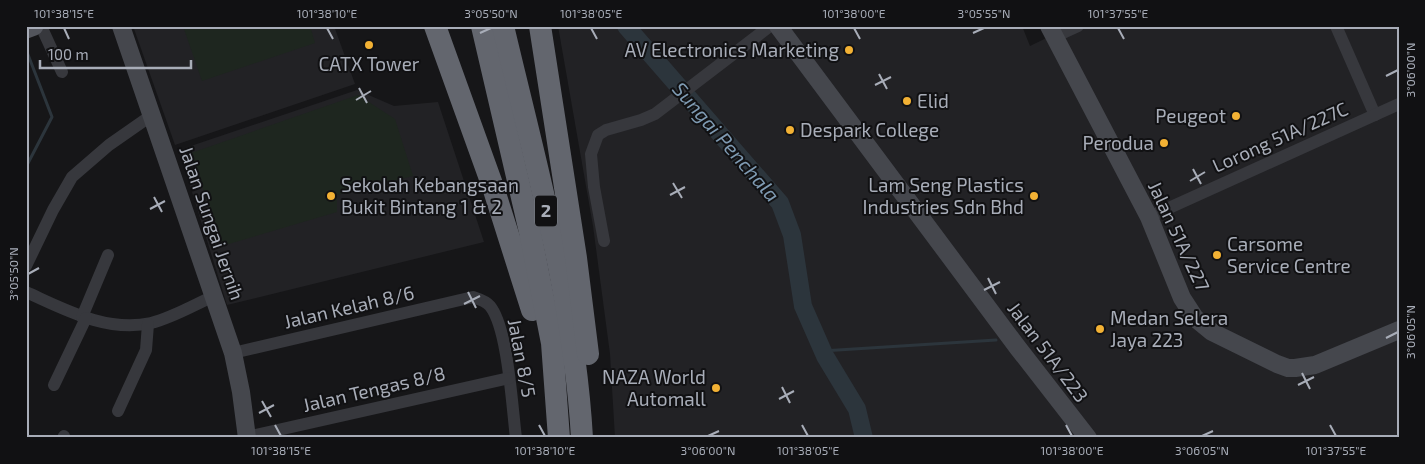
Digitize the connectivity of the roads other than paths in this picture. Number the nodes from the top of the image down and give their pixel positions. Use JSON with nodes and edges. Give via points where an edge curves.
{"nodes":[{"id":1,"x":34,"y":26,"type":"edge"},
{"id":2,"x":41,"y":26,"type":"edge"},
{"id":3,"x":121,"y":26,"type":"edge"},
{"id":4,"x":434,"y":26,"type":"edge"},
{"id":5,"x":482,"y":26,"type":"edge"},
{"id":6,"x":504,"y":26,"type":"edge"},
{"id":7,"x":540,"y":26,"type":"edge"},
{"id":8,"x":770,"y":26,"type":"edge"},
{"id":9,"x":778,"y":26,"type":"edge"},
{"id":10,"x":1078,"y":26,"type":"edge"},
{"id":11,"x":1336,"y":26,"type":"edge"},
{"id":12,"x":26,"y":29,"type":"edge"},
{"id":13,"x":1052,"y":32,"type":"edge"},
{"id":14,"x":62,"y":72,"type":"dead end"},
{"id":15,"x":1399,"y":104,"type":"edge"},
{"id":16,"x":152,"y":115,"type":"junction"},
{"id":17,"x":1375,"y":115,"type":"junction"},
{"id":18,"x":1149,"y":217,"type":"junction"},
{"id":19,"x":604,"y":241,"type":"dead end"},
{"id":20,"x":108,"y":256,"type":"dead end"},
{"id":21,"x":26,"y":266,"type":"edge"},
{"id":22,"x":26,"y":292,"type":"edge"},
{"id":23,"x":214,"y":296,"type":"junction"},
{"id":24,"x":473,"y":297,"type":"joint"},
{"id":25,"x":84,"y":317,"type":"junction"},
{"id":26,"x":148,"y":324,"type":"junction"},
{"id":27,"x":1399,"y":330,"type":"edge"},
{"id":28,"x":552,"y":343,"type":"junction"},
{"id":29,"x":233,"y":353,"type":"junction"},
{"id":30,"x":509,"y":378,"type":"junction"},
{"id":31,"x":54,"y":385,"type":"dead end"},
{"id":32,"x":118,"y":411,"type":"dead end"},
{"id":33,"x":246,"y":437,"type":"edge"},
{"id":34,"x":516,"y":438,"type":"edge"},
{"id":35,"x":559,"y":438,"type":"edge"},
{"id":36,"x":582,"y":438,"type":"edge"},
{"id":37,"x":593,"y":438,"type":"edge"},
{"id":38,"x":1088,"y":438,"type":"edge"}],
"edges":[{"from":1,"to":12,"type":"main road"},
{"from":2,"to":14,"type":"street"},
{"from":3,"to":16,"type":"street","name":"Jalan Sungai Jernih"},
{"from":4,"to":28,"type":"highway","via":[[496,195],[531,309]]},
{"from":5,"to":28,"type":"highway","number":"2"},
{"from":6,"to":36,"type":"highway","number":"2","via":[[572,335]]},
{"from":7,"to":37,"type":"highway","via":[[587,332]]},
{"from":8,"to":19,"type":"street","via":[[664,108],[598,135],[591,154]]},
{"from":9,"to":38,"type":"street","name":"Jalan 51A/223"},
{"from":10,"to":13,"type":"street"},
{"from":11,"to":17,"type":"street"},
{"from":13,"to":18,"type":"street","name":"Jalan 51A/227"},
{"from":15,"to":17,"type":"street","name":"Lorong 51A/227C"},
{"from":16,"to":21,"type":"street","via":[[109,145],[72,177]]},
{"from":16,"to":23,"type":"street","name":"Jalan Sungai Jernih"},
{"from":17,"to":18,"type":"street","name":"Lorong 51A/227C"},
{"from":18,"to":27,"type":"street","name":"Jalan 51A/227","via":[[1182,298],[1196,318],[1212,332],[1277,364],[1295,368],[1315,365]]},
{"from":20,"to":25,"type":"street"},
{"from":22,"to":25,"type":"street"},
{"from":23,"to":26,"type":"street"},
{"from":23,"to":29,"type":"street","name":"Jalan Sungai Jernih"},
{"from":24,"to":29,"type":"street","name":"Jalan Kelah 8/6"},
{"from":24,"to":30,"type":"street","name":"Jalan 8/5","via":[[489,304],[497,316]]},
{"from":25,"to":26,"type":"street","via":[[126,326]]},
{"from":25,"to":31,"type":"street"},
{"from":26,"to":32,"type":"street","via":[[146,350]]},
{"from":28,"to":35,"type":"highway","number":"2"},
{"from":29,"to":33,"type":"street","name":"Jalan Sungai Jernih"},
{"from":30,"to":33,"type":"street","name":"Jalan Tengas 8/8"},
{"from":30,"to":34,"type":"street","name":"Jalan 8/5"}]}
